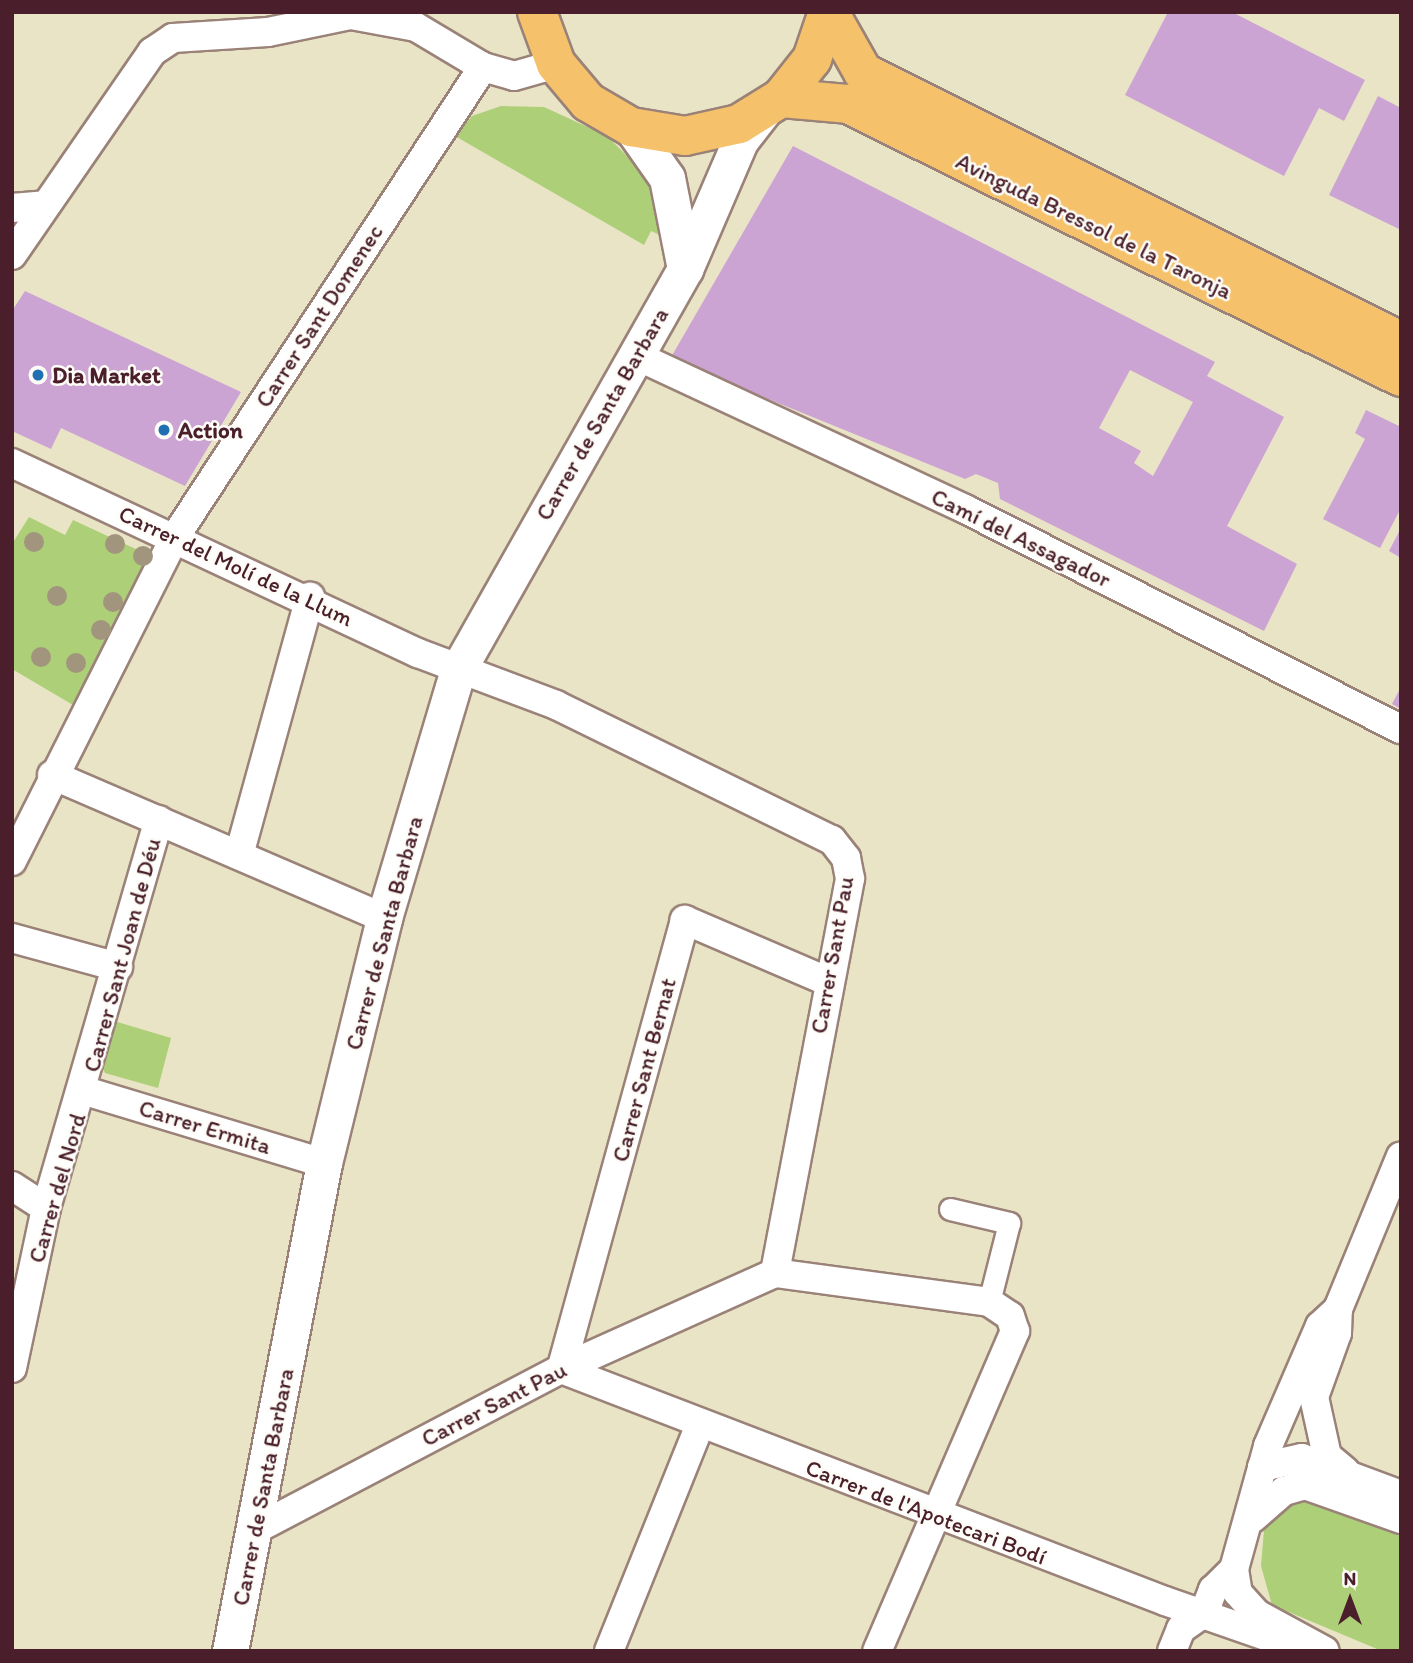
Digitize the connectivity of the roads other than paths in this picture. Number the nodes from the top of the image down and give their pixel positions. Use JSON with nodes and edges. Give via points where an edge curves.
{"nodes":[{"id":1,"x":537,"y":12,"type":"edge"},
{"id":2,"x":829,"y":12,"type":"edge"},
{"id":3,"x":556,"y":64,"type":"junction"},
{"id":4,"x":483,"y":66,"type":"junction"},
{"id":5,"x":772,"y":105,"type":"junction"},
{"id":6,"x":631,"y":127,"type":"junction"},
{"id":7,"x":45,"y":205,"type":"junction"},
{"id":8,"x":12,"y":208,"type":"edge"},
{"id":9,"x":12,"y":255,"type":"edge"},
{"id":10,"x":685,"y":269,"type":"junction"},
{"id":11,"x":1401,"y":341,"type":"edge"},
{"id":12,"x":636,"y":356,"type":"junction"},
{"id":13,"x":1401,"y":377,"type":"edge"},
{"id":14,"x":12,"y":463,"type":"edge"},
{"id":15,"x":175,"y":537,"type":"junction"},
{"id":16,"x":310,"y":597,"type":"junction"},
{"id":17,"x":458,"y":670,"type":"junction"},
{"id":18,"x":1401,"y":729,"type":"edge"},
{"id":19,"x":52,"y":775,"type":"junction"},
{"id":20,"x":159,"y":820,"type":"junction"},
{"id":21,"x":239,"y":855,"type":"junction"},
{"id":22,"x":12,"y":861,"type":"edge"},
{"id":23,"x":384,"y":918,"type":"junction"},
{"id":24,"x":12,"y":938,"type":"edge"},
{"id":25,"x":118,"y":967,"type":"junction"},
{"id":26,"x":827,"y":981,"type":"junction"},
{"id":27,"x":85,"y":1091,"type":"junction"},
{"id":28,"x":1401,"y":1156,"type":"edge"},
{"id":29,"x":324,"y":1163,"type":"junction"},
{"id":30,"x":12,"y":1186,"type":"edge"},
{"id":31,"x":46,"y":1208,"type":"junction"},
{"id":32,"x":950,"y":1209,"type":"dead end"},
{"id":33,"x":775,"y":1273,"type":"junction"},
{"id":34,"x":1338,"y":1308,"type":"junction"},
{"id":35,"x":1000,"y":1309,"type":"junction"},
{"id":36,"x":12,"y":1368,"type":"edge"},
{"id":37,"x":561,"y":1368,"type":"junction"},
{"id":38,"x":699,"y":1427,"type":"junction"},
{"id":39,"x":1336,"y":1464,"type":"junction"},
{"id":40,"x":1262,"y":1467,"type":"junction"},
{"id":41,"x":1401,"y":1495,"type":"edge"},
{"id":42,"x":933,"y":1515,"type":"junction"},
{"id":43,"x":1253,"y":1518,"type":"junction"},
{"id":44,"x":1401,"y":1520,"type":"edge"},
{"id":45,"x":256,"y":1529,"type":"junction"},
{"id":46,"x":1234,"y":1570,"type":"junction"},
{"id":47,"x":1204,"y":1613,"type":"junction"},
{"id":48,"x":1295,"y":1639,"type":"junction"},
{"id":49,"x":230,"y":1651,"type":"edge"},
{"id":50,"x":608,"y":1651,"type":"edge"},
{"id":51,"x":877,"y":1651,"type":"edge"},
{"id":52,"x":1172,"y":1651,"type":"edge"},
{"id":53,"x":1325,"y":1651,"type":"edge"}],
"edges":[{"from":1,"to":3,"type":"main road"},
{"from":2,"to":5,"type":"main road","via":[[812,59]]},
{"from":2,"to":11,"type":"main road","name":"Avinguda Bressol de la Taronja","via":[[863,72]]},
{"from":3,"to":4,"type":"street","via":[[514,76]]},
{"from":3,"to":6,"type":"main road","via":[[588,102]]},
{"from":4,"to":7,"type":"street","via":[[416,27],[384,18],[330,15],[268,32],[173,38],[152,52]]},
{"from":4,"to":15,"type":"street","name":"Carrer Sant Domenec"},
{"from":5,"to":6,"type":"main road","via":[[739,124],[685,136]]},
{"from":5,"to":10,"type":"street","name":"Carrer de Santa Barbara","via":[[740,141]]},
{"from":5,"to":13,"type":"main road","name":"Avinguda Bressol de la Taronja","via":[[848,104]]},
{"from":6,"to":10,"type":"street","via":[[667,178]]},
{"from":7,"to":8,"type":"street"},
{"from":7,"to":9,"type":"street"},
{"from":10,"to":12,"type":"street","name":"Carrer de Santa Barbara"},
{"from":12,"to":17,"type":"street","name":"Carrer de Santa Barbara"},
{"from":12,"to":18,"type":"street","name":"Camí del Assagador","via":[[965,509]]},
{"from":14,"to":15,"type":"street","name":"Carrer del Molí de la Llum"},
{"from":15,"to":16,"type":"street","name":"Carrer del Molí de la Llum"},
{"from":15,"to":19,"type":"street","name":"Carrer Sant Domenec"},
{"from":16,"to":17,"type":"street","name":"Carrer del Molí de la Llum"},
{"from":16,"to":21,"type":"street"},
{"from":17,"to":23,"type":"street","name":"Carrer de Santa Barbara"},
{"from":17,"to":26,"type":"street","name":"Carrer Sant Pau","via":[[556,705],[832,840],[846,858],[850,879]]},
{"from":19,"to":20,"type":"street","name":"Carrer Sant Joan de Déu"},
{"from":19,"to":22,"type":"street","name":"Carrer Sant Domenec"},
{"from":20,"to":21,"type":"street","name":"Carrer Sant Joan de Déu"},
{"from":20,"to":25,"type":"street","name":"Carrer Sant Joan de Déu"},
{"from":21,"to":23,"type":"street","name":"Carrer Sant Joan de Déu"},
{"from":23,"to":29,"type":"street","name":"Carrer de Santa Barbara"},
{"from":24,"to":25,"type":"street"},
{"from":25,"to":27,"type":"street","name":"Carrer Sant Joan de Déu"},
{"from":26,"to":33,"type":"street","name":"Carrer Sant Pau"},
{"from":26,"to":37,"type":"street","name":"Carrer Sant Bernat","via":[[685,920]]},
{"from":27,"to":29,"type":"street","name":"Carrer Ermita"},
{"from":27,"to":31,"type":"street","name":"Carrer del Nord"},
{"from":28,"to":34,"type":"street"},
{"from":29,"to":45,"type":"street","name":"Carrer de Santa Barbara"},
{"from":30,"to":31,"type":"street"},
{"from":31,"to":36,"type":"street","name":"Carrer del Nord"},
{"from":32,"to":35,"type":"street","via":[[1009,1223]]},
{"from":33,"to":35,"type":"street"},
{"from":33,"to":37,"type":"street","name":"Carrer Sant Pau"},
{"from":34,"to":39,"type":"street","via":[[1337,1333],[1314,1397]]},
{"from":34,"to":40,"type":"street","via":[[1320,1326]]},
{"from":35,"to":42,"type":"street","via":[[1015,1331]]},
{"from":37,"to":38,"type":"street","name":"Carrer de l'Apotecari Bodí"},
{"from":37,"to":45,"type":"street","name":"Carrer Sant Pau"},
{"from":38,"to":42,"type":"street","name":"Carrer de l'Apotecari Bodí"},
{"from":38,"to":50,"type":"street"},
{"from":39,"to":40,"type":"street","via":[[1303,1458]]},
{"from":39,"to":41,"type":"street"},
{"from":40,"to":43,"type":"street"},
{"from":42,"to":47,"type":"street","name":"Carrer de l'Apotecari Bodí"},
{"from":42,"to":51,"type":"street"},
{"from":43,"to":44,"type":"street","via":[[1284,1491],[1305,1485]]},
{"from":43,"to":46,"type":"street"},
{"from":45,"to":49,"type":"street","name":"Carrer de Santa Barbara"},
{"from":46,"to":47,"type":"street","via":[[1213,1590]]},
{"from":46,"to":48,"type":"street","name":"Carrer de l'Apotecari Bodí","via":[[1243,1600]]},
{"from":47,"to":48,"type":"street","name":"Carrer de l'Apotecari Bodí","via":[[1280,1641]]},
{"from":47,"to":52,"type":"street","via":[[1181,1629]]},
{"from":48,"to":53,"type":"street","name":"Carrer de l'Apotecari Bodí"}]}
